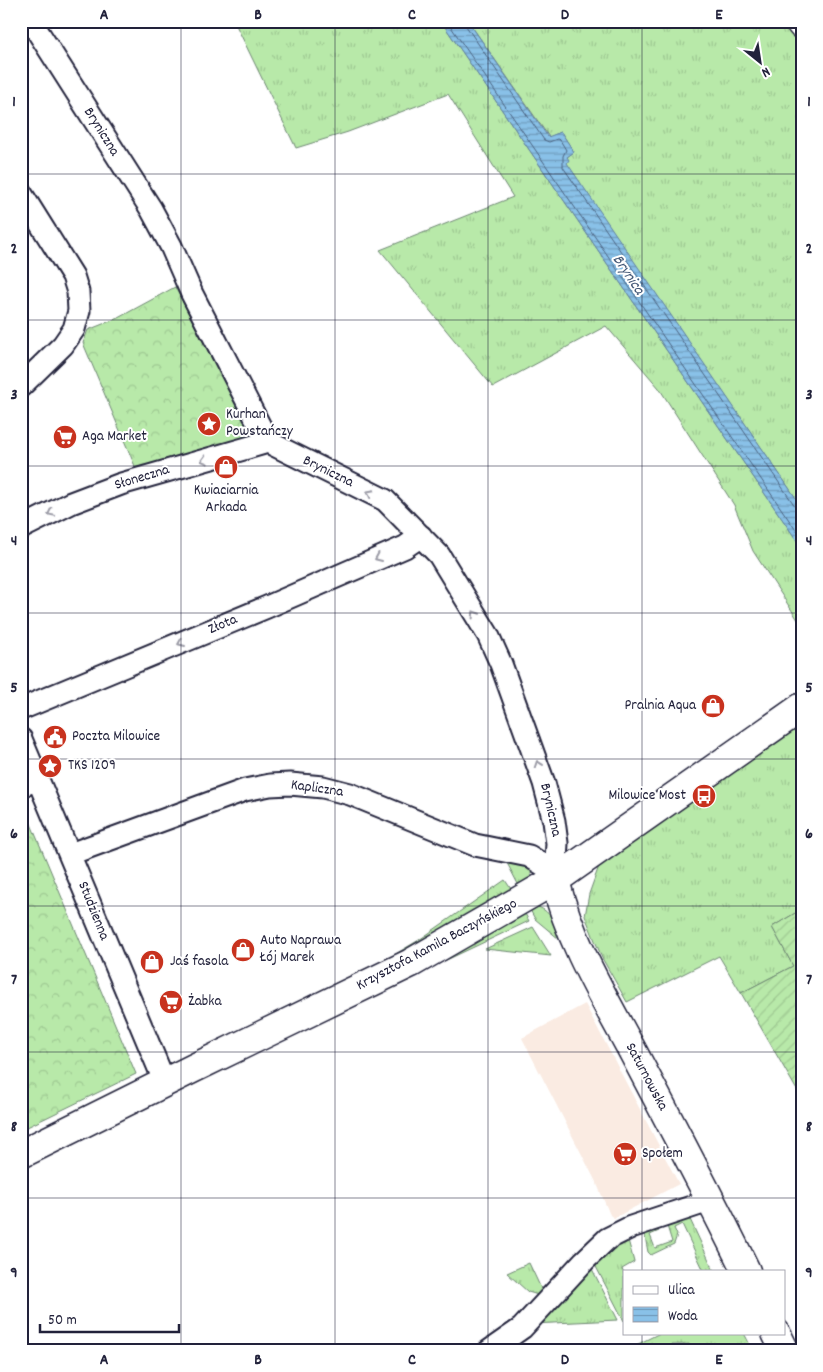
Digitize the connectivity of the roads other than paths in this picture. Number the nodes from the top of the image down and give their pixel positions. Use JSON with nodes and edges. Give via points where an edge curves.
{"nodes":[{"id":1,"x":31,"y":21,"type":"edge"},
{"id":2,"x":799,"y":21,"type":"edge"},
{"id":3,"x":802,"y":25,"type":"edge"},
{"id":4,"x":21,"y":193,"type":"edge"},
{"id":5,"x":21,"y":386,"type":"edge"},
{"id":6,"x":268,"y":442,"type":"junction"},
{"id":7,"x":21,"y":528,"type":"edge"},
{"id":8,"x":422,"y":536,"type":"junction"},
{"id":9,"x":802,"y":707,"type":"edge"},
{"id":10,"x":21,"y":709,"type":"edge"},
{"id":11,"x":21,"y":739,"type":"edge"},
{"id":12,"x":30,"y":782,"type":"edge"},
{"id":13,"x":70,"y":854,"type":"junction"},
{"id":14,"x":555,"y":880,"type":"junction"},
{"id":15,"x":165,"y":1083,"type":"junction"},
{"id":16,"x":21,"y":1154,"type":"edge"},
{"id":17,"x":712,"y":1200,"type":"junction"},
{"id":18,"x":746,"y":1270,"type":"edge"},
{"id":19,"x":776,"y":1334,"type":"edge"},
{"id":20,"x":489,"y":1351,"type":"edge"},
{"id":21,"x":785,"y":1351,"type":"edge"}],
"edges":[{"from":1,"to":6,"type":"street","name":"Bryniczna","via":[[151,210]]},
{"from":2,"to":3,"type":"street"},
{"from":4,"to":5,"type":"street","via":[[74,276],[79,311],[74,329],[63,345]]},
{"from":6,"to":7,"type":"street","name":"Słoneczna","one_way":true,"via":[[120,484]]},
{"from":8,"to":6,"type":"street","name":"Bryniczna","one_way":true,"via":[[385,500]]},
{"from":8,"to":10,"type":"street","name":"Złota","one_way":true,"via":[[405,547],[285,599]]},
{"from":14,"to":8,"type":"street","name":"Bryniczna","one_way":true,"via":[[558,852],[554,821],[534,752],[501,664],[488,636],[439,555]]},
{"from":9,"to":14,"type":"street","name":"Krzysztofa Kamila Baczyńskiego"},
{"from":11,"to":12,"type":"street","name":"Studzienna"},
{"from":12,"to":13,"type":"street","name":"Studzienna"},
{"from":13,"to":14,"type":"street","name":"Kapliczna","via":[[245,790],[290,784],[350,794],[475,845],[529,856],[545,866]]},
{"from":13,"to":15,"type":"street","name":"Studzienna"},
{"from":14,"to":15,"type":"street","name":"Krzysztofa Kamila Baczyńskiego","via":[[411,963]]},
{"from":14,"to":17,"type":"street","name":"Saturnowska","via":[[582,955]]},
{"from":15,"to":16,"type":"street","name":"Krzysztofa Kamila Baczyńskiego"},
{"from":17,"to":18,"type":"street","name":"Saturnowska"},
{"from":17,"to":20,"type":"street","via":[[632,1227],[607,1239],[522,1328]]},
{"from":19,"to":21,"type":"street"}]}
